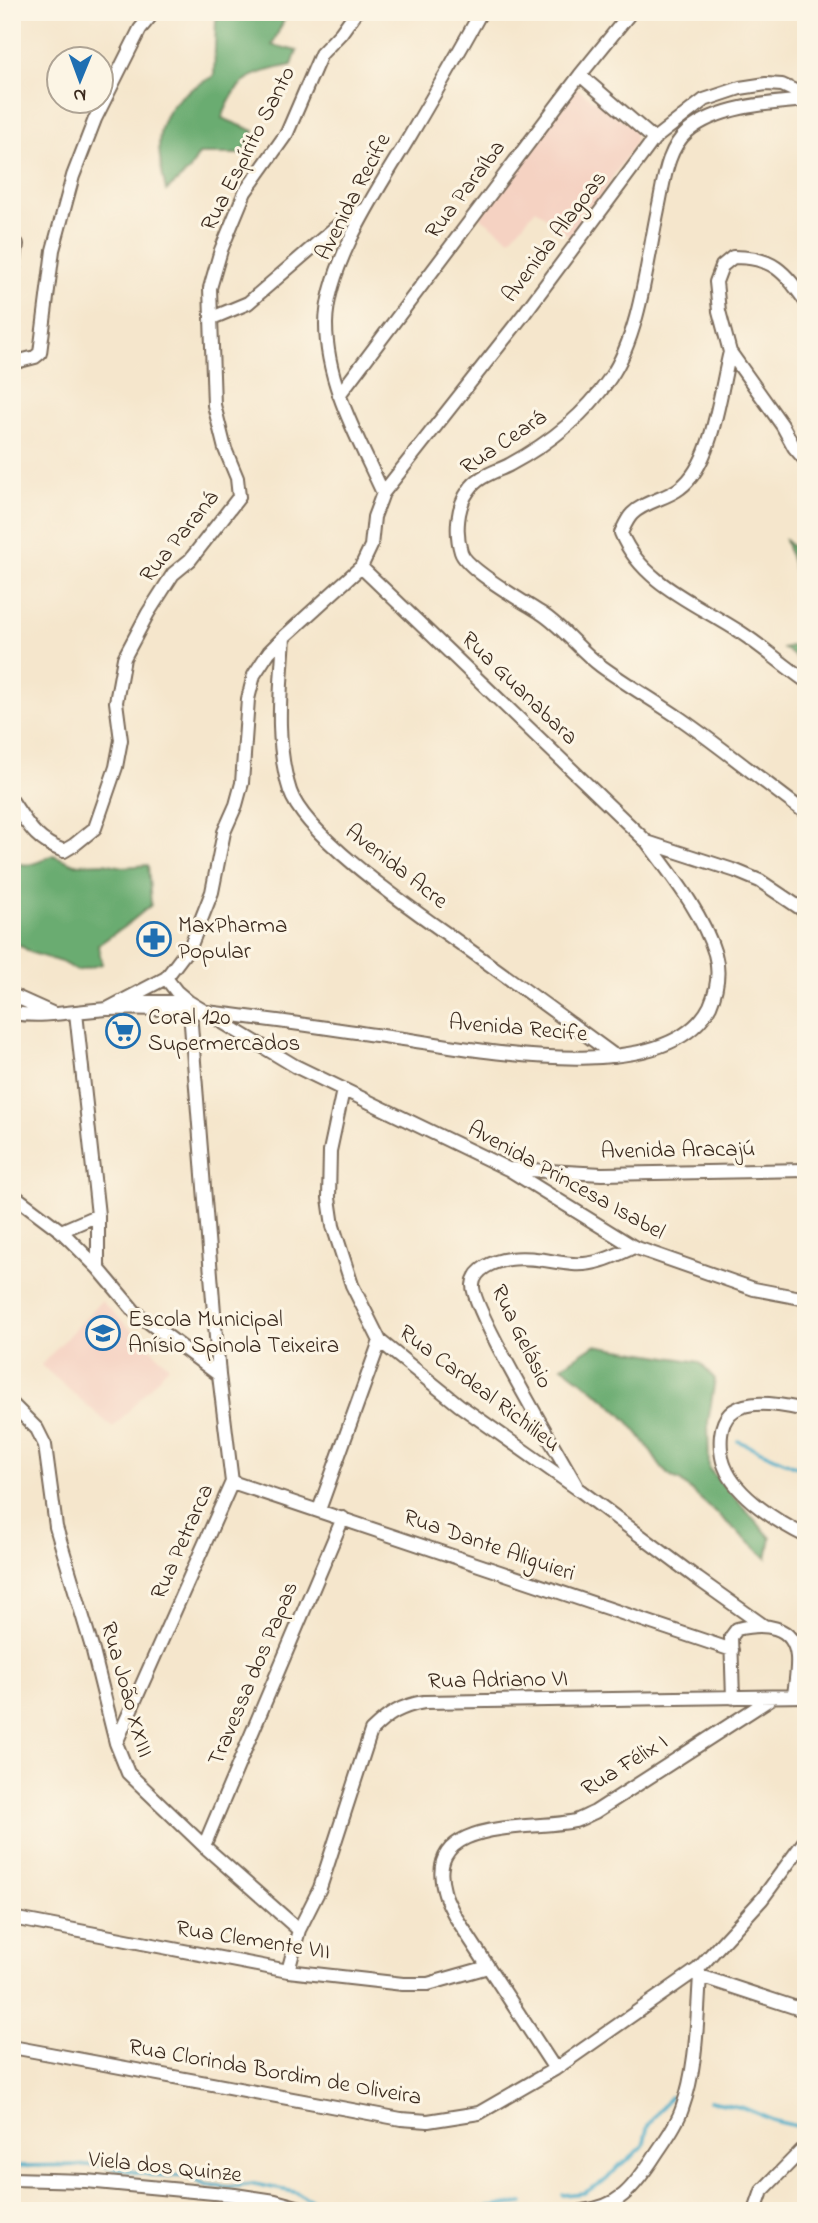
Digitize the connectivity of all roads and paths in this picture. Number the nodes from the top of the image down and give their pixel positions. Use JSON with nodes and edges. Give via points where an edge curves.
{"nodes":[{"id":1,"x":154,"y":12,"type":"edge"},
{"id":2,"x":356,"y":12,"type":"edge"},
{"id":3,"x":481,"y":12,"type":"edge"},
{"id":4,"x":631,"y":12,"type":"edge"},
{"id":5,"x":579,"y":75,"type":"junction"},
{"id":6,"x":806,"y":98,"type":"edge"},
{"id":7,"x":654,"y":139,"type":"junction"},
{"id":8,"x":366,"y":209,"type":"junction"},
{"id":9,"x":17,"y":244,"type":"dead end"},
{"id":10,"x":12,"y":285,"type":"edge"},
{"id":11,"x":806,"y":302,"type":"edge"},
{"id":12,"x":212,"y":318,"type":"junction"},
{"id":13,"x":730,"y":352,"type":"junction"},
{"id":14,"x":12,"y":363,"type":"edge"},
{"id":15,"x":339,"y":395,"type":"junction"},
{"id":16,"x":806,"y":461,"type":"edge"},
{"id":17,"x":383,"y":493,"type":"junction"},
{"id":18,"x":361,"y":567,"type":"junction"},
{"id":19,"x":284,"y":637,"type":"junction"},
{"id":20,"x":806,"y":681,"type":"edge"},
{"id":21,"x":12,"y":801,"type":"edge"},
{"id":22,"x":806,"y":813,"type":"edge"},
{"id":23,"x":647,"y":842,"type":"junction"},
{"id":24,"x":806,"y":912,"type":"edge"},
{"id":25,"x":166,"y":978,"type":"junction"},
{"id":26,"x":12,"y":995,"type":"edge"},
{"id":27,"x":120,"y":1002,"type":"junction"},
{"id":28,"x":189,"y":1007,"type":"junction"},
{"id":29,"x":107,"y":1009,"type":"junction"},
{"id":30,"x":206,"y":1012,"type":"junction"},
{"id":31,"x":12,"y":1013,"type":"edge"},
{"id":32,"x":76,"y":1013,"type":"junction"},
{"id":33,"x":55,"y":1015,"type":"junction"},
{"id":34,"x":615,"y":1056,"type":"junction"},
{"id":35,"x":343,"y":1090,"type":"junction"},
{"id":36,"x":508,"y":1169,"type":"junction"},
{"id":37,"x":806,"y":1170,"type":"edge"},
{"id":38,"x":12,"y":1194,"type":"edge"},
{"id":39,"x":98,"y":1214,"type":"junction"},
{"id":40,"x":61,"y":1231,"type":"junction"},
{"id":41,"x":634,"y":1247,"type":"junction"},
{"id":42,"x":98,"y":1268,"type":"junction"},
{"id":43,"x":806,"y":1299,"type":"edge"},
{"id":44,"x":380,"y":1340,"type":"junction"},
{"id":45,"x":219,"y":1375,"type":"junction"},
{"id":46,"x":12,"y":1404,"type":"edge"},
{"id":47,"x":806,"y":1410,"type":"edge"},
{"id":48,"x":232,"y":1482,"type":"junction"},
{"id":49,"x":578,"y":1489,"type":"junction"},
{"id":50,"x":319,"y":1510,"type":"junction"},
{"id":51,"x":343,"y":1518,"type":"junction"},
{"id":52,"x":806,"y":1536,"type":"edge"},
{"id":53,"x":764,"y":1626,"type":"junction"},
{"id":54,"x":732,"y":1650,"type":"junction"},
{"id":55,"x":800,"y":1696,"type":"edge"},
{"id":56,"x":774,"y":1697,"type":"junction"},
{"id":57,"x":733,"y":1698,"type":"junction"},
{"id":58,"x":116,"y":1743,"type":"junction"},
{"id":59,"x":806,"y":1839,"type":"edge"},
{"id":60,"x":204,"y":1846,"type":"junction"},
{"id":61,"x":12,"y":1918,"type":"edge"},
{"id":62,"x":299,"y":1930,"type":"junction"},
{"id":63,"x":488,"y":1967,"type":"junction"},
{"id":64,"x":288,"y":1971,"type":"junction"},
{"id":65,"x":699,"y":1973,"type":"junction"},
{"id":66,"x":806,"y":2011,"type":"edge"},
{"id":67,"x":12,"y":2047,"type":"edge"},
{"id":68,"x":555,"y":2069,"type":"junction"},
{"id":69,"x":806,"y":2146,"type":"edge"},
{"id":70,"x":12,"y":2179,"type":"edge"},
{"id":71,"x":601,"y":2209,"type":"edge"},
{"id":72,"x":312,"y":2211,"type":"edge"},
{"id":73,"x":582,"y":2211,"type":"edge"},
{"id":74,"x":755,"y":2211,"type":"edge"}],
"edges":[{"from":1,"to":14,"type":"street","via":[[95,118],[73,176],[53,250],[40,353]]},
{"from":2,"to":12,"type":"street","name":"Rua Espírito Santo","via":[[321,54],[286,134],[245,192],[210,288]]},
{"from":3,"to":8,"type":"street","name":"Avenida Recife"},
{"from":4,"to":5,"type":"street","name":"Rua Paraíba"},
{"from":5,"to":7,"type":"street"},
{"from":5,"to":15,"type":"street","name":"Rua Paraíba"},
{"from":6,"to":7,"type":"street","name":"Avenida Alagoas","via":[[782,85],[740,88],[704,100]]},
{"from":6,"to":22,"type":"street","name":"Rua Ceará","via":[[724,113],[690,130],[676,144],[666,169],[624,355],[596,397],[559,433],[470,487],[461,503],[458,535],[462,555],[491,581],[554,622],[601,666]]},
{"from":7,"to":17,"type":"street","name":"Avenida Alagoas"},
{"from":8,"to":12,"type":"street","via":[[343,222],[248,303]]},
{"from":8,"to":15,"type":"street","name":"Avenida Recife","via":[[331,292],[326,324]]},
{"from":9,"to":10,"type":"street"},
{"from":11,"to":13,"type":"street","via":[[776,266],[733,257],[722,266],[716,282]]},
{"from":12,"to":21,"type":"street","name":"Rua Paraná","via":[[214,405],[239,497],[190,560],[173,574],[124,658],[116,702],[121,740],[95,828],[64,851],[32,831]]},
{"from":13,"to":16,"type":"street"},
{"from":13,"to":20,"type":"street","via":[[706,452],[695,473],[679,489],[631,515],[621,533],[628,550],[664,587],[742,633]]},
{"from":15,"to":17,"type":"street","name":"Avenida Recife"},
{"from":17,"to":18,"type":"street","via":[[371,546]]},
{"from":18,"to":19,"type":"street"},
{"from":18,"to":23,"type":"street","name":"Rua Guanabara"},
{"from":19,"to":25,"type":"street","via":[[254,675],[242,783],[224,832],[212,892],[191,945]]},
{"from":19,"to":34,"type":"street","name":"Avenida Acre","via":[[281,746],[290,792],[299,809],[319,832],[389,891]]},
{"from":23,"to":24,"type":"street","via":[[760,881]]},
{"from":23,"to":34,"type":"street","name":"Avenida Recife","via":[[699,919],[715,956],[718,977],[704,1016],[686,1034]]},
{"from":25,"to":27,"type":"street"},
{"from":25,"to":28,"type":"street"},
{"from":26,"to":33,"type":"street"},
{"from":27,"to":28,"type":"street"},
{"from":27,"to":29,"type":"street"},
{"from":28,"to":29,"type":"street"},
{"from":28,"to":30,"type":"street"},
{"from":28,"to":45,"type":"street","name":"Rua Petrarca"},
{"from":29,"to":32,"type":"street"},
{"from":30,"to":34,"type":"street","name":"Avenida Recife","via":[[552,1058]]},
{"from":30,"to":35,"type":"street","name":"Avenida Princesa Isabel"},
{"from":31,"to":33,"type":"street"},
{"from":32,"to":33,"type":"street"},
{"from":32,"to":39,"type":"street"},
{"from":35,"to":36,"type":"street","name":"Avenida Princesa Isabel"},
{"from":35,"to":44,"type":"street","name":"Rua Cardeal Richilieu","via":[[330,1151],[333,1226],[352,1285]]},
{"from":36,"to":37,"type":"street","name":"Avenida Aracajú","via":[[602,1174]]},
{"from":36,"to":41,"type":"street","name":"Avenida Princesa Isabel"},
{"from":38,"to":40,"type":"street"},
{"from":39,"to":40,"type":"street"},
{"from":39,"to":42,"type":"street"},
{"from":40,"to":42,"type":"street"},
{"from":41,"to":43,"type":"street","name":"Avenida Princesa Isabel","via":[[754,1289]]},
{"from":41,"to":49,"type":"street","name":"Rua Gelásio","via":[[594,1263],[575,1265],[527,1257],[493,1262],[479,1272],[473,1285],[489,1328]]},
{"from":42,"to":45,"type":"street","via":[[135,1312]]},
{"from":44,"to":49,"type":"street","name":"Rua Cardeal Richilieu","via":[[458,1405]]},
{"from":44,"to":50,"type":"street"},
{"from":45,"to":48,"type":"street","name":"Rua Petrarca"},
{"from":46,"to":58,"type":"street","name":"Rua João XXIII","via":[[37,1429],[45,1445],[56,1528]]},
{"from":47,"to":52,"type":"street","via":[[769,1404],[734,1408],[722,1424],[720,1443],[725,1467],[738,1486],[758,1506]]},
{"from":48,"to":50,"type":"street","name":"Rua Dante Aliguieri"},
{"from":48,"to":58,"type":"street","name":"Rua Petrarca"},
{"from":49,"to":53,"type":"street","name":"Rua Cardeal Richilieu"},
{"from":50,"to":51,"type":"street","name":"Rua Dante Aliguieri"},
{"from":51,"to":54,"type":"street","name":"Rua Dante Aliguieri"},
{"from":51,"to":60,"type":"street","name":"Travessa dos Papas"},
{"from":53,"to":54,"type":"street","via":[[737,1629],[731,1637]]},
{"from":53,"to":55,"type":"street","name":"Rua Cardeal Richilieu","via":[[779,1628],[789,1639],[797,1655]]},
{"from":54,"to":57,"type":"street"},
{"from":55,"to":56,"type":"street","name":"Rua Adriano VI"},
{"from":56,"to":57,"type":"street","name":"Rua Adriano VI"},
{"from":56,"to":63,"type":"street","name":"Rua Félix I","via":[[595,1812],[575,1821],[479,1832],[460,1841],[446,1855],[441,1872],[444,1892]]},
{"from":57,"to":62,"type":"street","name":"Rua Adriano VI","via":[[438,1702],[404,1706],[387,1715],[371,1731],[320,1888]]},
{"from":58,"to":60,"type":"street","name":"Rua João XXIII","via":[[128,1773]]},
{"from":59,"to":65,"type":"street","name":"Rua Clorinda Bordim de Oliveira"},
{"from":60,"to":62,"type":"street","name":"Rua João XXIII"},
{"from":61,"to":64,"type":"street","name":"Rua Clemente VII"},
{"from":62,"to":64,"type":"street","name":"Rua Adriano VI"},
{"from":63,"to":64,"type":"street","name":"Rua Clemente VII","via":[[428,1984]]},
{"from":63,"to":68,"type":"street","name":"Rua Félix I"},
{"from":65,"to":66,"type":"street"},
{"from":65,"to":68,"type":"street","name":"Rua Clorinda Bordim de Oliveira"},
{"from":65,"to":71,"type":"street","via":[[696,2033],[682,2111],[624,2197]]},
{"from":67,"to":68,"type":"street","name":"Rua Clorinda Bordim de Oliveira","via":[[428,2120],[479,2113]]},
{"from":69,"to":74,"type":"street","via":[[761,2191]]},
{"from":70,"to":72,"type":"street","name":"Viela dos Quinze","via":[[113,2182],[235,2195]]},
{"from":71,"to":73,"type":"street"}]}
